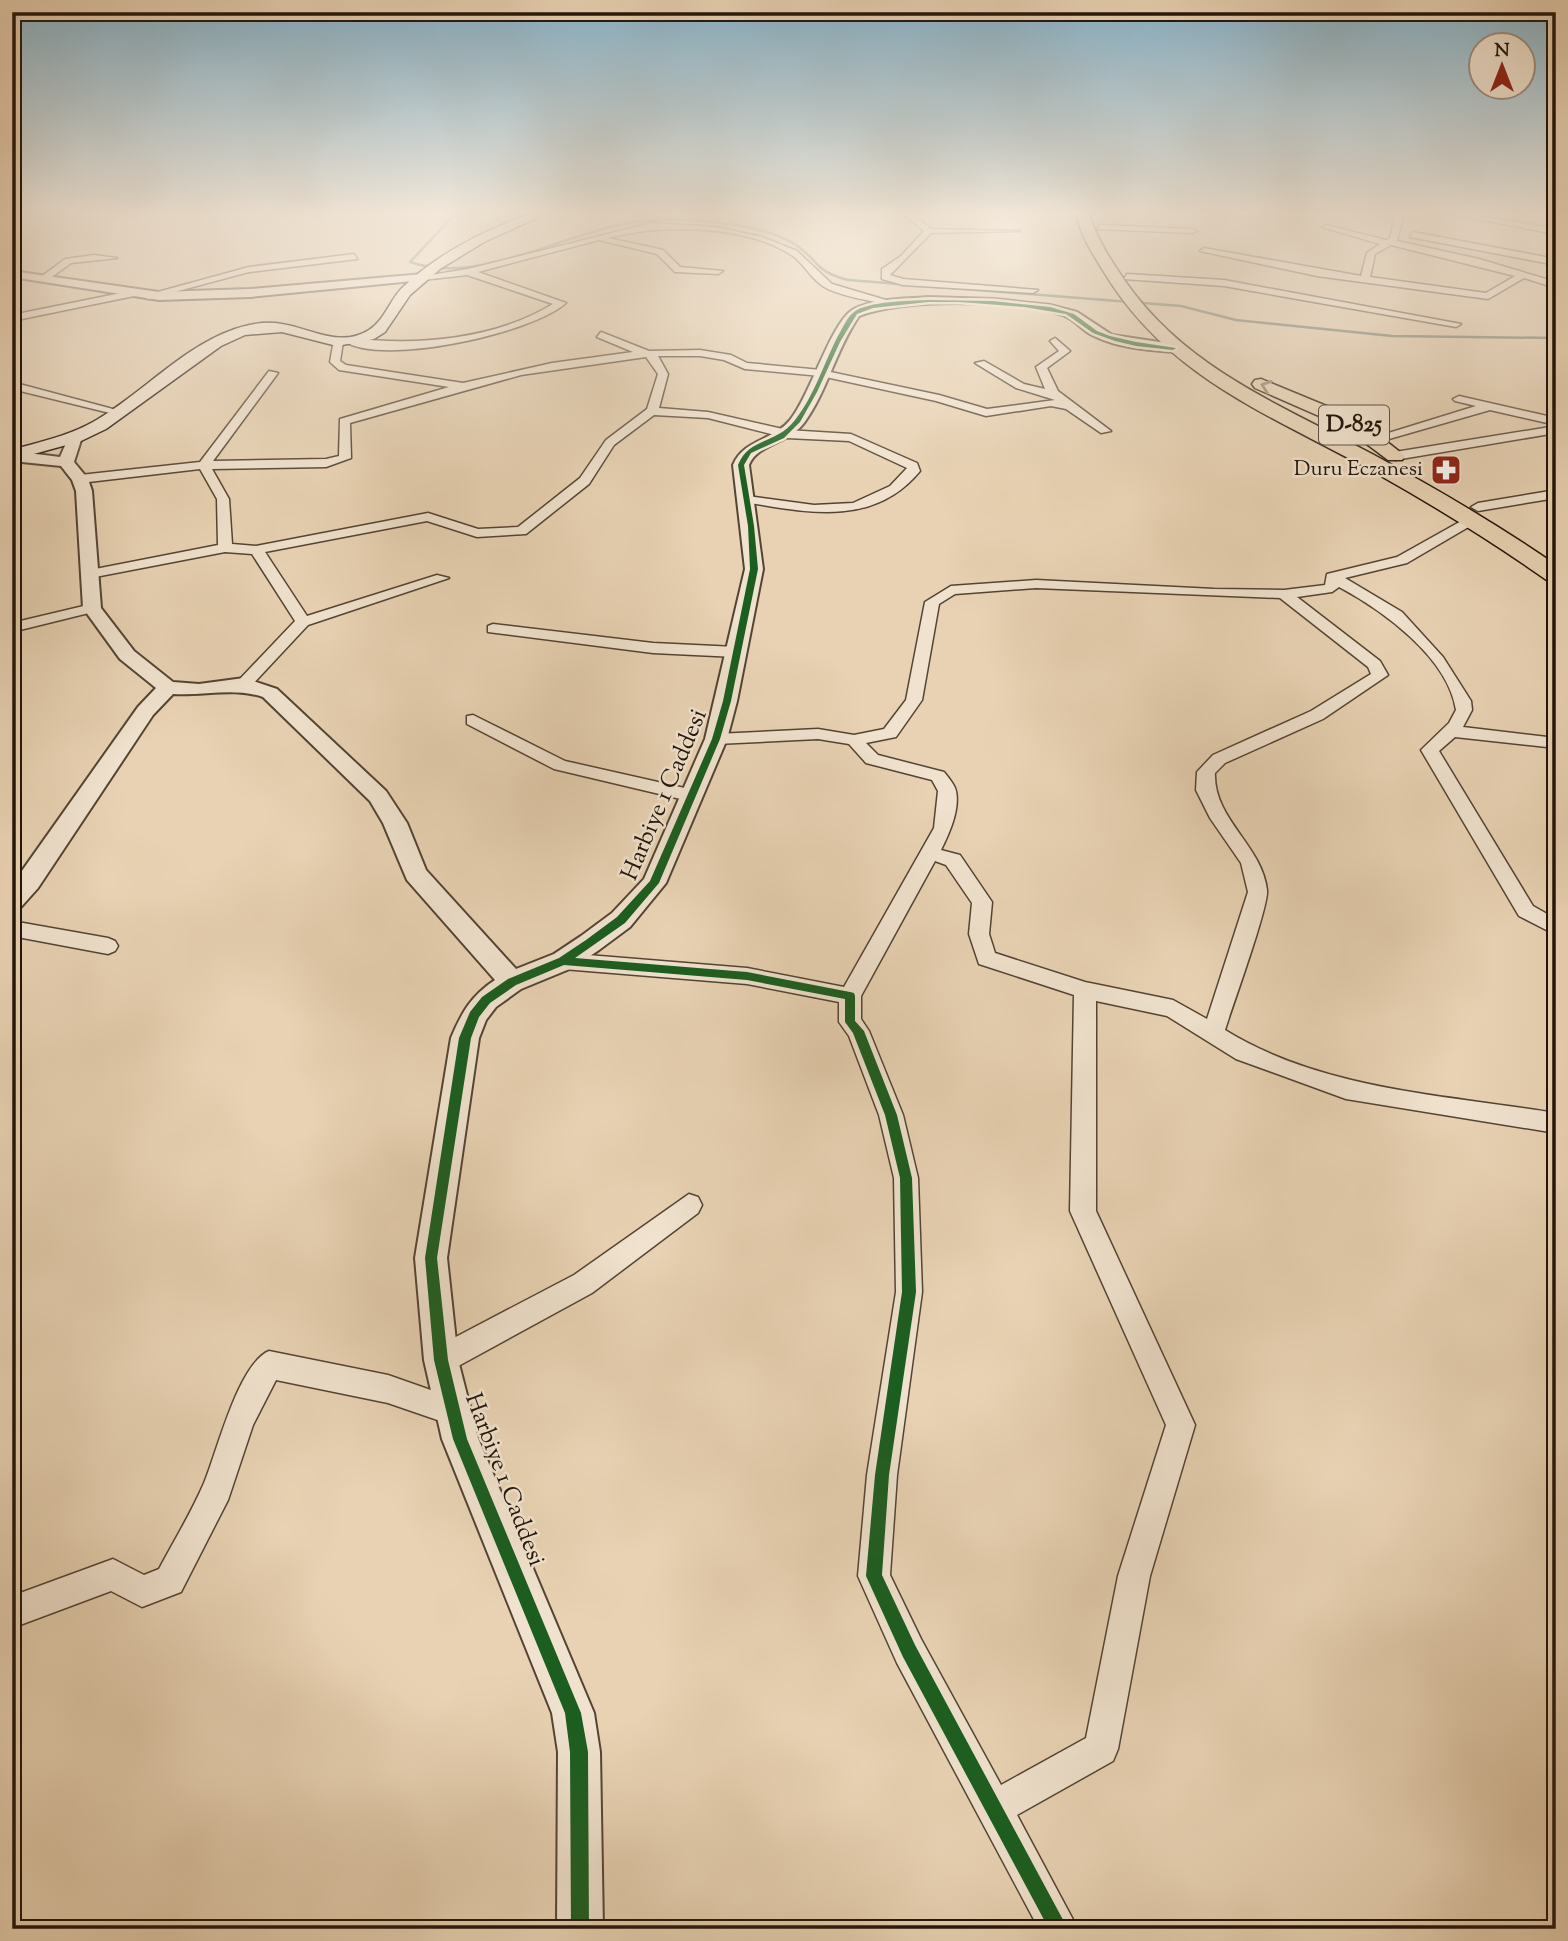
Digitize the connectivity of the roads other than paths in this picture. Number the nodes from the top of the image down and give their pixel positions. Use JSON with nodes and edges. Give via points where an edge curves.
{"nodes":[{"id":1,"x":88,"y":303,"type":"edge"},
{"id":2,"x":396,"y":303,"type":"edge"},
{"id":3,"x":560,"y":303,"type":"edge"},
{"id":4,"x":891,"y":303,"type":"joint"},
{"id":5,"x":898,"y":303,"type":"edge"},
{"id":6,"x":969,"y":303,"type":"edge"},
{"id":7,"x":1138,"y":303,"type":"edge"},
{"id":8,"x":1141,"y":303,"type":"edge"},
{"id":9,"x":1335,"y":303,"type":"edge"},
{"id":10,"x":12,"y":318,"type":"edge"},
{"id":11,"x":1456,"y":324,"type":"dead end"},
{"id":12,"x":601,"y":335,"type":"dead end"},
{"id":13,"x":1055,"y":341,"type":"dead end"},
{"id":14,"x":344,"y":342,"type":"junction"},
{"id":15,"x":1173,"y":348,"type":"junction"},
{"id":16,"x":648,"y":354,"type":"junction"},
{"id":17,"x":980,"y":363,"type":"dead end"},
{"id":18,"x":273,"y":373,"type":"dead end"},
{"id":19,"x":821,"y":373,"type":"junction"},
{"id":20,"x":12,"y":386,"type":"edge"},
{"id":21,"x":465,"y":386,"type":"junction"},
{"id":22,"x":383,"y":394,"type":"dead end"},
{"id":23,"x":1055,"y":395,"type":"junction"},
{"id":24,"x":1459,"y":399,"type":"dead end"},
{"id":25,"x":1309,"y":402,"type":"junction"},
{"id":26,"x":1069,"y":406,"type":"junction"},
{"id":27,"x":1490,"y":406,"type":"junction"},
{"id":28,"x":652,"y":411,"type":"junction"},
{"id":29,"x":118,"y":412,"type":"junction"},
{"id":30,"x":1273,"y":412,"type":"junction"},
{"id":31,"x":1344,"y":419,"type":"junction"},
{"id":32,"x":344,"y":421,"type":"junction"},
{"id":33,"x":1556,"y":422,"type":"edge"},
{"id":34,"x":1556,"y":429,"type":"edge"},
{"id":35,"x":1105,"y":431,"type":"dead end"},
{"id":36,"x":1310,"y":431,"type":"junction"},
{"id":37,"x":788,"y":433,"type":"junction"},
{"id":38,"x":75,"y":437,"type":"junction"},
{"id":39,"x":1375,"y":439,"type":"junction"},
{"id":40,"x":12,"y":456,"type":"edge"},
{"id":41,"x":1395,"y":456,"type":"junction"},
{"id":42,"x":66,"y":462,"type":"junction"},
{"id":43,"x":204,"y":465,"type":"junction"},
{"id":44,"x":80,"y":479,"type":"junction"},
{"id":45,"x":1556,"y":494,"type":"edge"},
{"id":46,"x":746,"y":498,"type":"junction"},
{"id":47,"x":1475,"y":513,"type":"junction"},
{"id":48,"x":225,"y":548,"type":"junction"},
{"id":49,"x":256,"y":550,"type":"junction"},
{"id":50,"x":1556,"y":555,"type":"edge"},
{"id":51,"x":90,"y":574,"type":"junction"},
{"id":52,"x":1556,"y":576,"type":"edge"},
{"id":53,"x":1332,"y":577,"type":"junction"},
{"id":54,"x":442,"y":578,"type":"dead end"},
{"id":55,"x":1284,"y":594,"type":"junction"},
{"id":56,"x":92,"y":607,"type":"junction"},
{"id":57,"x":303,"y":622,"type":"junction"},
{"id":58,"x":12,"y":628,"type":"edge"},
{"id":59,"x":494,"y":629,"type":"dead end"},
{"id":60,"x":736,"y":652,"type":"junction"},
{"id":61,"x":244,"y":684,"type":"junction"},
{"id":62,"x":168,"y":688,"type":"junction"},
{"id":63,"x":473,"y":720,"type":"dead end"},
{"id":64,"x":1450,"y":731,"type":"junction"},
{"id":65,"x":716,"y":739,"type":"junction"},
{"id":66,"x":854,"y":740,"type":"junction"},
{"id":67,"x":1556,"y":743,"type":"edge"},
{"id":68,"x":689,"y":795,"type":"junction"},
{"id":69,"x":925,"y":862,"type":"junction"},
{"id":70,"x":12,"y":901,"type":"edge"},
{"id":71,"x":12,"y":928,"type":"edge"},
{"id":72,"x":1556,"y":928,"type":"edge"},
{"id":73,"x":108,"y":946,"type":"dead end"},
{"id":74,"x":563,"y":961,"type":"junction"},
{"id":75,"x":512,"y":982,"type":"junction"},
{"id":76,"x":1085,"y":990,"type":"junction"},
{"id":77,"x":850,"y":996,"type":"junction"},
{"id":78,"x":1213,"y":1033,"type":"junction"},
{"id":79,"x":1556,"y":1123,"type":"edge"},
{"id":80,"x":689,"y":1205,"type":"dead end"},
{"id":81,"x":441,"y":1360,"type":"junction"},
{"id":82,"x":452,"y":1411,"type":"junction"},
{"id":83,"x":12,"y":1612,"type":"edge"},
{"id":84,"x":995,"y":1808,"type":"junction"},
{"id":85,"x":580,"y":1929,"type":"edge"},
{"id":86,"x":1059,"y":1929,"type":"edge"}],
"edges":[{"from":1,"to":10,"type":"street"},
{"from":2,"to":14,"type":"main road","via":[[384,327]]},
{"from":3,"to":14,"type":"street","via":[[446,343]]},
{"from":4,"to":5,"type":"street"},
{"from":4,"to":19,"type":"street","via":[[855,313]]},
{"from":6,"to":15,"type":"street","via":[[1059,311],[1105,337]]},
{"from":7,"to":15,"type":"highway"},
{"from":25,"to":8,"type":"highway","number":"D-825","one_way":true,"via":[[1218,366]]},
{"from":9,"to":11,"type":"street"},
{"from":12,"to":16,"type":"street"},
{"from":13,"to":23,"type":"street","via":[[1065,351],[1041,367],[1047,388]]},
{"from":14,"to":21,"type":"street","via":[[335,362],[343,368]]},
{"from":14,"to":29,"type":"main road","via":[[310,339],[276,328],[235,334]]},
{"from":15,"to":30,"type":"highway"},
{"from":16,"to":19,"type":"street","via":[[707,352],[732,356],[745,366]]},
{"from":16,"to":21,"type":"street","via":[[531,370]]},
{"from":16,"to":28,"type":"street","via":[[663,374]]},
{"from":17,"to":23,"type":"street","via":[[1020,386]]},
{"from":18,"to":43,"type":"street"},
{"from":19,"to":26,"type":"street","via":[[939,398],[986,413],[1051,403]]},
{"from":19,"to":37,"type":"street","via":[[807,407]]},
{"from":20,"to":29,"type":"street"},
{"from":21,"to":32,"type":"street"},
{"from":22,"to":32,"type":"street"},
{"from":23,"to":26,"type":"street"},
{"from":24,"to":27,"type":"street"},
{"from":25,"to":30,"type":"highway"},
{"from":25,"to":31,"type":"highway","number":"D-825"},
{"from":26,"to":35,"type":"street"},
{"from":27,"to":33,"type":"street"},
{"from":27,"to":39,"type":"street"},
{"from":28,"to":37,"type":"street","via":[[708,415]]},
{"from":28,"to":49,"type":"street","via":[[610,443],[585,481],[521,531],[477,533],[428,517]]},
{"from":29,"to":38,"type":"main road"},
{"from":30,"to":36,"type":"highway"},
{"from":31,"to":36,"type":"highway"},
{"from":31,"to":39,"type":"highway","number":"D-825"},
{"from":32,"to":43,"type":"street","via":[[345,458],[326,463]]},
{"from":34,"to":41,"type":"street"},
{"from":36,"to":47,"type":"highway"},
{"from":37,"to":46,"type":"street","name":"Harbiye 1 Caddesi","via":[[743,456]]},
{"from":37,"to":46,"type":"street","via":[[851,438],[908,463],[914,471],[896,490],[852,510],[822,511]]},
{"from":38,"to":40,"type":"main road"},
{"from":38,"to":42,"type":"street"},
{"from":39,"to":41,"type":"highway","number":"D-825"},
{"from":40,"to":42,"type":"street"},
{"from":41,"to":47,"type":"highway","number":"D-825"},
{"from":42,"to":44,"type":"street"},
{"from":43,"to":44,"type":"street"},
{"from":43,"to":48,"type":"street","via":[[223,499]]},
{"from":44,"to":51,"type":"street","via":[[89,522]]},
{"from":45,"to":47,"type":"street"},
{"from":46,"to":60,"type":"street","name":"Harbiye 1 Caddesi","via":[[754,561]]},
{"from":47,"to":50,"type":"highway","number":"D-825"},
{"from":47,"to":52,"type":"highway"},
{"from":47,"to":53,"type":"street","via":[[1402,560]]},
{"from":48,"to":49,"type":"street"},
{"from":48,"to":51,"type":"street"},
{"from":49,"to":57,"type":"street"},
{"from":51,"to":56,"type":"street"},
{"from":53,"to":55,"type":"street","via":[[1332,588]]},
{"from":53,"to":64,"type":"street","via":[[1397,614],[1422,641],[1465,706],[1462,718]]},
{"from":54,"to":57,"type":"street"},
{"from":55,"to":66,"type":"street","via":[[1036,584],[951,590],[932,602],[914,700],[890,733]]},
{"from":55,"to":78,"type":"street","via":[[1374,664],[1380,675],[1317,715],[1219,759],[1206,772],[1205,790],[1250,862],[1258,892]]},
{"from":56,"to":58,"type":"street"},
{"from":56,"to":62,"type":"street","via":[[127,655]]},
{"from":57,"to":61,"type":"street"},
{"from":59,"to":60,"type":"street","via":[[653,648]]},
{"from":60,"to":65,"type":"street","name":"Harbiye 1 Caddesi"},
{"from":61,"to":62,"type":"street","via":[[200,690]]},
{"from":61,"to":75,"type":"street","via":[[270,692],[378,796],[416,874]]},
{"from":62,"to":70,"type":"street","via":[[145,711]]},
{"from":63,"to":68,"type":"street","via":[[560,765]]},
{"from":64,"to":67,"type":"street"},
{"from":64,"to":72,"type":"street","via":[[1430,750],[1526,911]]},
{"from":65,"to":66,"type":"street","via":[[818,734]]},
{"from":65,"to":68,"type":"street","name":"Harbiye 1 Caddesi"},
{"from":66,"to":69,"type":"street","via":[[872,759],[938,776],[947,791],[943,828]]},
{"from":68,"to":74,"type":"street","name":"Harbiye 1 Caddesi","via":[[664,862],[644,898]]},
{"from":69,"to":76,"type":"street","via":[[930,853],[953,860],[982,902],[979,934],[986,958]]},
{"from":69,"to":77,"type":"street"},
{"from":71,"to":73,"type":"street"},
{"from":74,"to":75,"type":"street","name":"Harbiye 1 Caddesi"},
{"from":74,"to":77,"type":"street","via":[[747,976]]},
{"from":75,"to":81,"type":"street","name":"Harbiye 1 Caddesi","via":[[486,1000],[474,1015],[466,1038],[431,1258]]},
{"from":76,"to":78,"type":"street","via":[[1173,1009]]},
{"from":76,"to":84,"type":"street","via":[[1083,1211],[1181,1425],[1134,1576],[1101,1749]]},
{"from":77,"to":84,"type":"street","via":[[850,1022],[858,1031],[891,1115],[906,1178],[909,1292],[882,1475],[874,1576],[909,1651]]},
{"from":78,"to":79,"type":"street","via":[[1244,1053],[1346,1090]]},
{"from":80,"to":81,"type":"street","via":[[583,1284]]},
{"from":81,"to":82,"type":"street","name":"Harbiye 1 Caddesi"},
{"from":82,"to":83,"type":"street","via":[[388,1389],[269,1365],[240,1419],[217,1489],[170,1581],[142,1591],[113,1575]]},
{"from":82,"to":85,"type":"street","name":"Harbiye 1 Caddesi","via":[[573,1713],[579,1752]]},
{"from":84,"to":86,"type":"street"}]}
